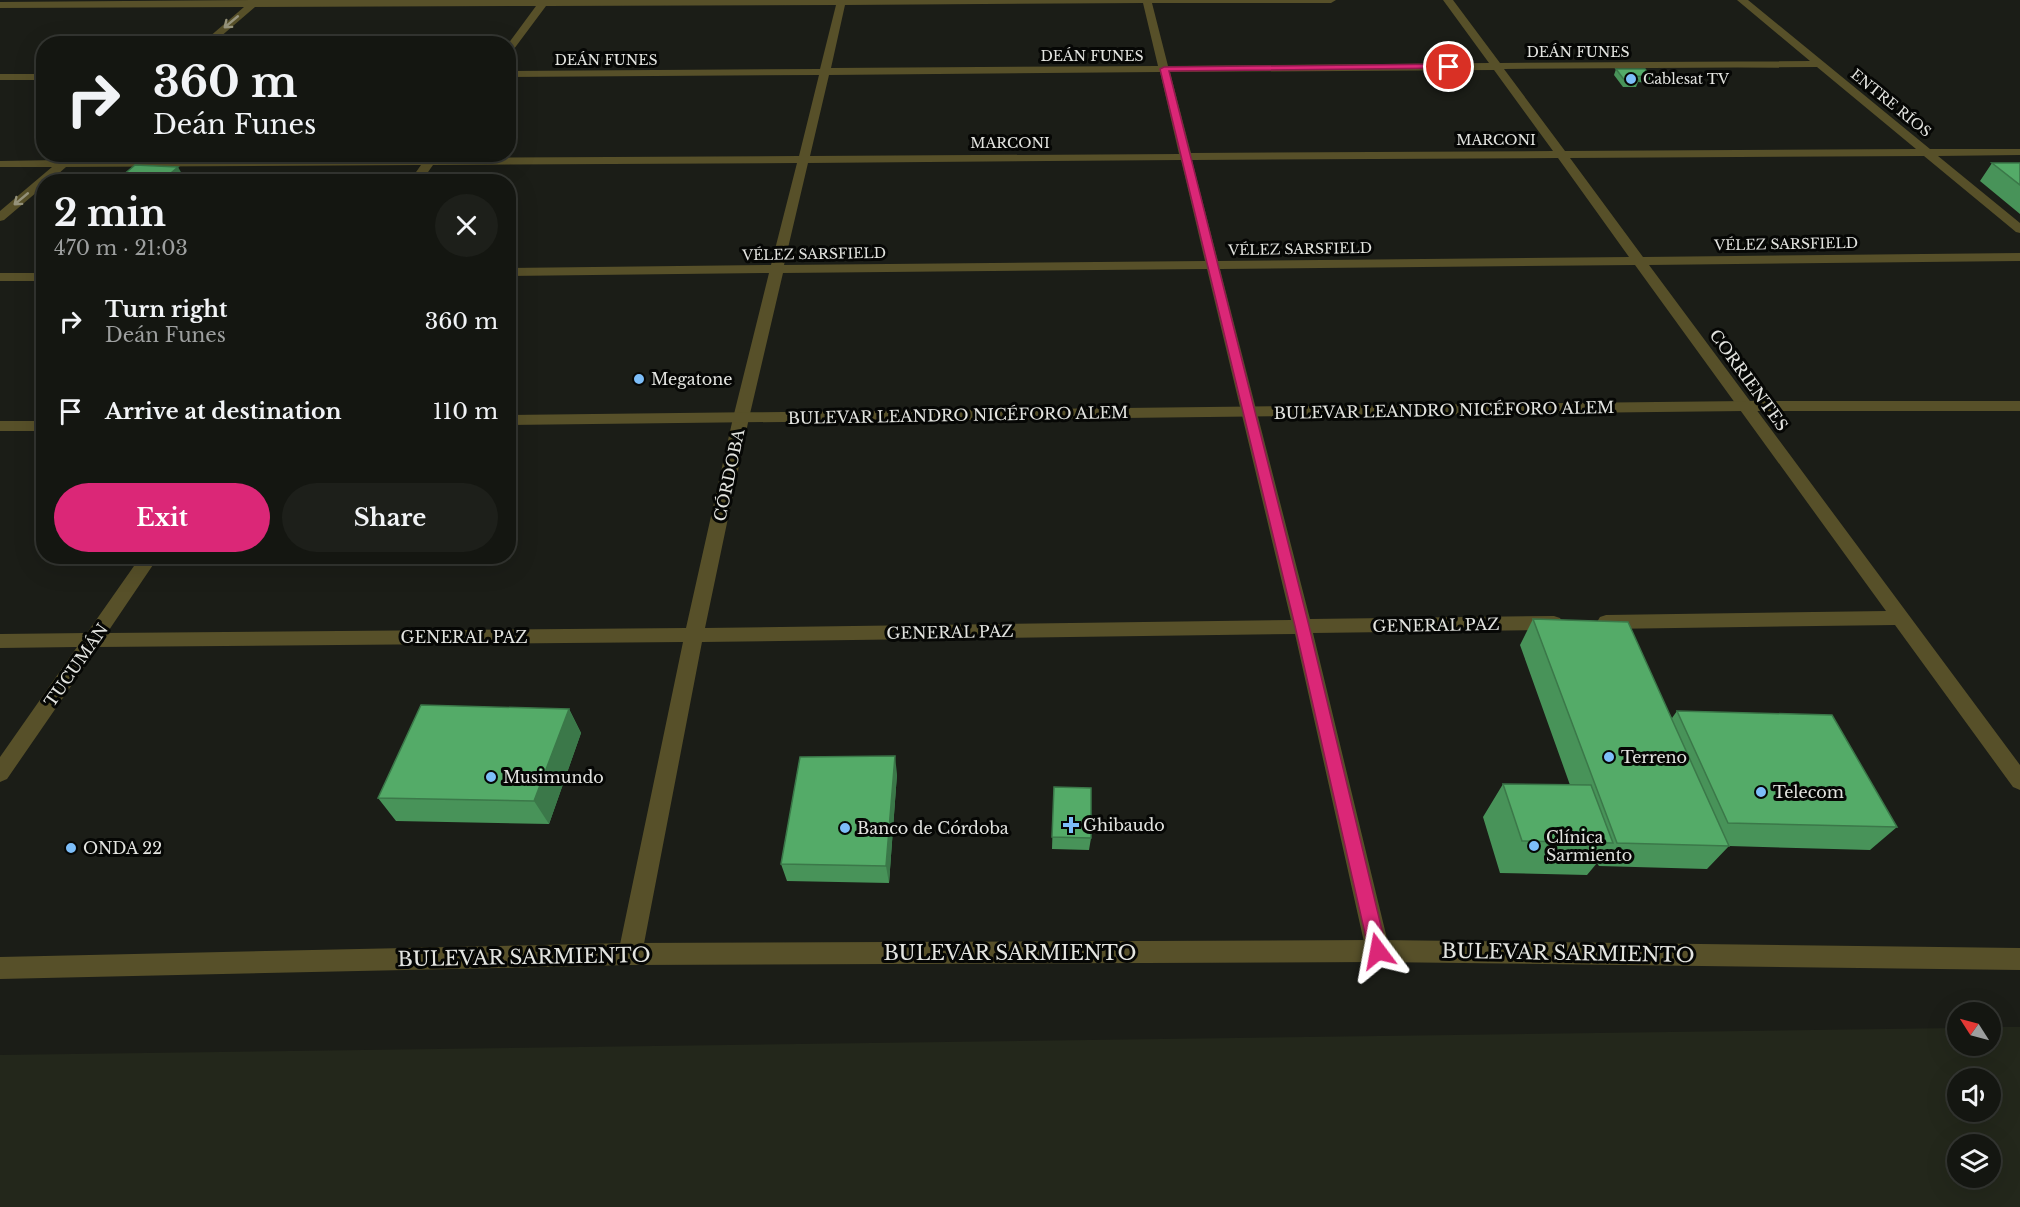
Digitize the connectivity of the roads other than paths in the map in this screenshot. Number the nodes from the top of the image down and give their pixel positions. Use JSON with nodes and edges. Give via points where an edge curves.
{"nodes":[{"id":1,"x":1147,"y":0,"type":"edge"},
{"id":2,"x":1331,"y":0,"type":"edge"},
{"id":3,"x":1448,"y":0,"type":"edge"},
{"id":4,"x":1743,"y":0,"type":"edge"},
{"id":5,"x":842,"y":1,"type":"edge"},
{"id":6,"x":255,"y":2,"type":"edge"},
{"id":7,"x":544,"y":2,"type":"edge"},
{"id":8,"x":0,"y":5,"type":"edge"},
{"id":9,"x":215,"y":36,"type":"edge"},
{"id":10,"x":516,"y":40,"type":"edge"},
{"id":11,"x":1820,"y":64,"type":"junction"},
{"id":12,"x":1497,"y":66,"type":"junction"},
{"id":13,"x":1164,"y":69,"type":"junction"},
{"id":14,"x":825,"y":72,"type":"junction"},
{"id":15,"x":516,"y":74,"type":"edge"},
{"id":16,"x":36,"y":77,"type":"edge"},
{"id":17,"x":0,"y":78,"type":"edge"},
{"id":18,"x":2020,"y":152,"type":"edge"},
{"id":19,"x":1928,"y":153,"type":"junction"},
{"id":20,"x":1562,"y":155,"type":"junction"},
{"id":21,"x":1187,"y":157,"type":"junction"},
{"id":22,"x":516,"y":158,"type":"edge"},
{"id":23,"x":804,"y":159,"type":"junction"},
{"id":24,"x":187,"y":162,"type":"edge"},
{"id":25,"x":0,"y":164,"type":"edge"},
{"id":26,"x":64,"y":164,"type":"junction"},
{"id":27,"x":52,"y":174,"type":"edge"},
{"id":28,"x":36,"y":187,"type":"edge"},
{"id":29,"x":0,"y":217,"type":"edge"},
{"id":30,"x":2020,"y":229,"type":"edge"},
{"id":31,"x":2020,"y":257,"type":"edge"},
{"id":32,"x":1639,"y":261,"type":"junction"},
{"id":33,"x":1213,"y":265,"type":"junction"},
{"id":34,"x":777,"y":269,"type":"junction"},
{"id":35,"x":516,"y":272,"type":"edge"},
{"id":36,"x":0,"y":277,"type":"edge"},
{"id":37,"x":36,"y":277,"type":"edge"},
{"id":38,"x":1746,"y":406,"type":"junction"},
{"id":39,"x":2020,"y":406,"type":"edge"},
{"id":40,"x":1250,"y":412,"type":"junction"},
{"id":41,"x":741,"y":418,"type":"junction"},
{"id":42,"x":516,"y":420,"type":"edge"},
{"id":43,"x":0,"y":426,"type":"edge"},
{"id":44,"x":36,"y":426,"type":"edge"},
{"id":45,"x":146,"y":564,"type":"edge"},
{"id":46,"x":1901,"y":618,"type":"junction"},
{"id":47,"x":1302,"y":626,"type":"junction"},
{"id":48,"x":694,"y":635,"type":"junction"},
{"id":49,"x":96,"y":639,"type":"junction"},
{"id":50,"x":0,"y":640,"type":"edge"},
{"id":51,"x":0,"y":773,"type":"edge"},
{"id":52,"x":2020,"y":781,"type":"edge"},
{"id":53,"x":1378,"y":951,"type":"junction"},
{"id":54,"x":630,"y":954,"type":"junction"},
{"id":55,"x":2020,"y":959,"type":"edge"},
{"id":56,"x":0,"y":968,"type":"edge"}],
"edges":[{"from":1,"to":2,"type":"street"},
{"from":1,"to":5,"type":"street"},
{"from":1,"to":13,"type":"street"},
{"from":3,"to":12,"type":"street","name":"CORRIENTES"},
{"from":4,"to":11,"type":"street","name":"ENTRE RÍOS"},
{"from":5,"to":7,"type":"street"},
{"from":5,"to":14,"type":"street","name":"CÓRDOBA"},
{"from":6,"to":7,"type":"street"},
{"from":6,"to":8,"type":"street"},
{"from":6,"to":9,"type":"street","one_way":true},
{"from":7,"to":10,"type":"street"},
{"from":11,"to":12,"type":"street","name":"DEÁN FUNES"},
{"from":11,"to":19,"type":"street","name":"ENTRE RÍOS"},
{"from":12,"to":13,"type":"street","name":"DEÁN FUNES"},
{"from":12,"to":20,"type":"street","name":"CORRIENTES"},
{"from":13,"to":14,"type":"street","name":"DEÁN FUNES"},
{"from":13,"to":21,"type":"street"},
{"from":14,"to":15,"type":"street","name":"DEÁN FUNES"},
{"from":14,"to":23,"type":"street","name":"CÓRDOBA"},
{"from":16,"to":17,"type":"street"},
{"from":18,"to":19,"type":"street","name":"MARCONI"},
{"from":19,"to":20,"type":"street","name":"MARCONI"},
{"from":19,"to":30,"type":"street","name":"ENTRE RÍOS"},
{"from":20,"to":21,"type":"street","name":"MARCONI"},
{"from":20,"to":32,"type":"street","name":"CORRIENTES"},
{"from":21,"to":23,"type":"street","name":"MARCONI"},
{"from":21,"to":33,"type":"street"},
{"from":22,"to":23,"type":"street","name":"MARCONI"},
{"from":23,"to":34,"type":"street","name":"CÓRDOBA"},
{"from":24,"to":26,"type":"street","name":"MARCONI"},
{"from":25,"to":26,"type":"street","name":"MARCONI"},
{"from":26,"to":27,"type":"street","one_way":true},
{"from":28,"to":29,"type":"street","one_way":true},
{"from":31,"to":32,"type":"street","name":"VÉLEZ SARSFIELD"},
{"from":32,"to":33,"type":"street","name":"VÉLEZ SARSFIELD"},
{"from":32,"to":38,"type":"street","name":"CORRIENTES"},
{"from":33,"to":34,"type":"street","name":"VÉLEZ SARSFIELD"},
{"from":33,"to":40,"type":"street"},
{"from":34,"to":35,"type":"street","name":"VÉLEZ SARSFIELD"},
{"from":34,"to":41,"type":"street","name":"CÓRDOBA"},
{"from":36,"to":37,"type":"street"},
{"from":38,"to":39,"type":"street","name":"BULEVAR LEANDRO NICÉFORO ALEM"},
{"from":38,"to":40,"type":"street","name":"BULEVAR LEANDRO NICÉFORO ALEM"},
{"from":38,"to":46,"type":"street","name":"CORRIENTES"},
{"from":40,"to":41,"type":"street","name":"BULEVAR LEANDRO NICÉFORO ALEM"},
{"from":40,"to":47,"type":"street"},
{"from":41,"to":42,"type":"street","name":"BULEVAR LEANDRO NICÉFORO ALEM"},
{"from":41,"to":48,"type":"street","name":"CÓRDOBA"},
{"from":43,"to":44,"type":"street"},
{"from":45,"to":49,"type":"street","name":"TUCUMÁN"},
{"from":46,"to":47,"type":"street","name":"GENERAL PAZ"},
{"from":46,"to":52,"type":"street","name":"CORRIENTES"},
{"from":47,"to":48,"type":"street","name":"GENERAL PAZ"},
{"from":47,"to":53,"type":"street"},
{"from":48,"to":49,"type":"street","name":"GENERAL PAZ"},
{"from":48,"to":54,"type":"street","name":"CÓRDOBA"},
{"from":49,"to":50,"type":"street","name":"GENERAL PAZ"},
{"from":49,"to":51,"type":"street","name":"TUCUMÁN"},
{"from":53,"to":54,"type":"street","name":"BULEVAR SARMIENTO"},
{"from":53,"to":55,"type":"street","name":"BULEVAR SARMIENTO"},
{"from":54,"to":56,"type":"street","name":"BULEVAR SARMIENTO"}]}
